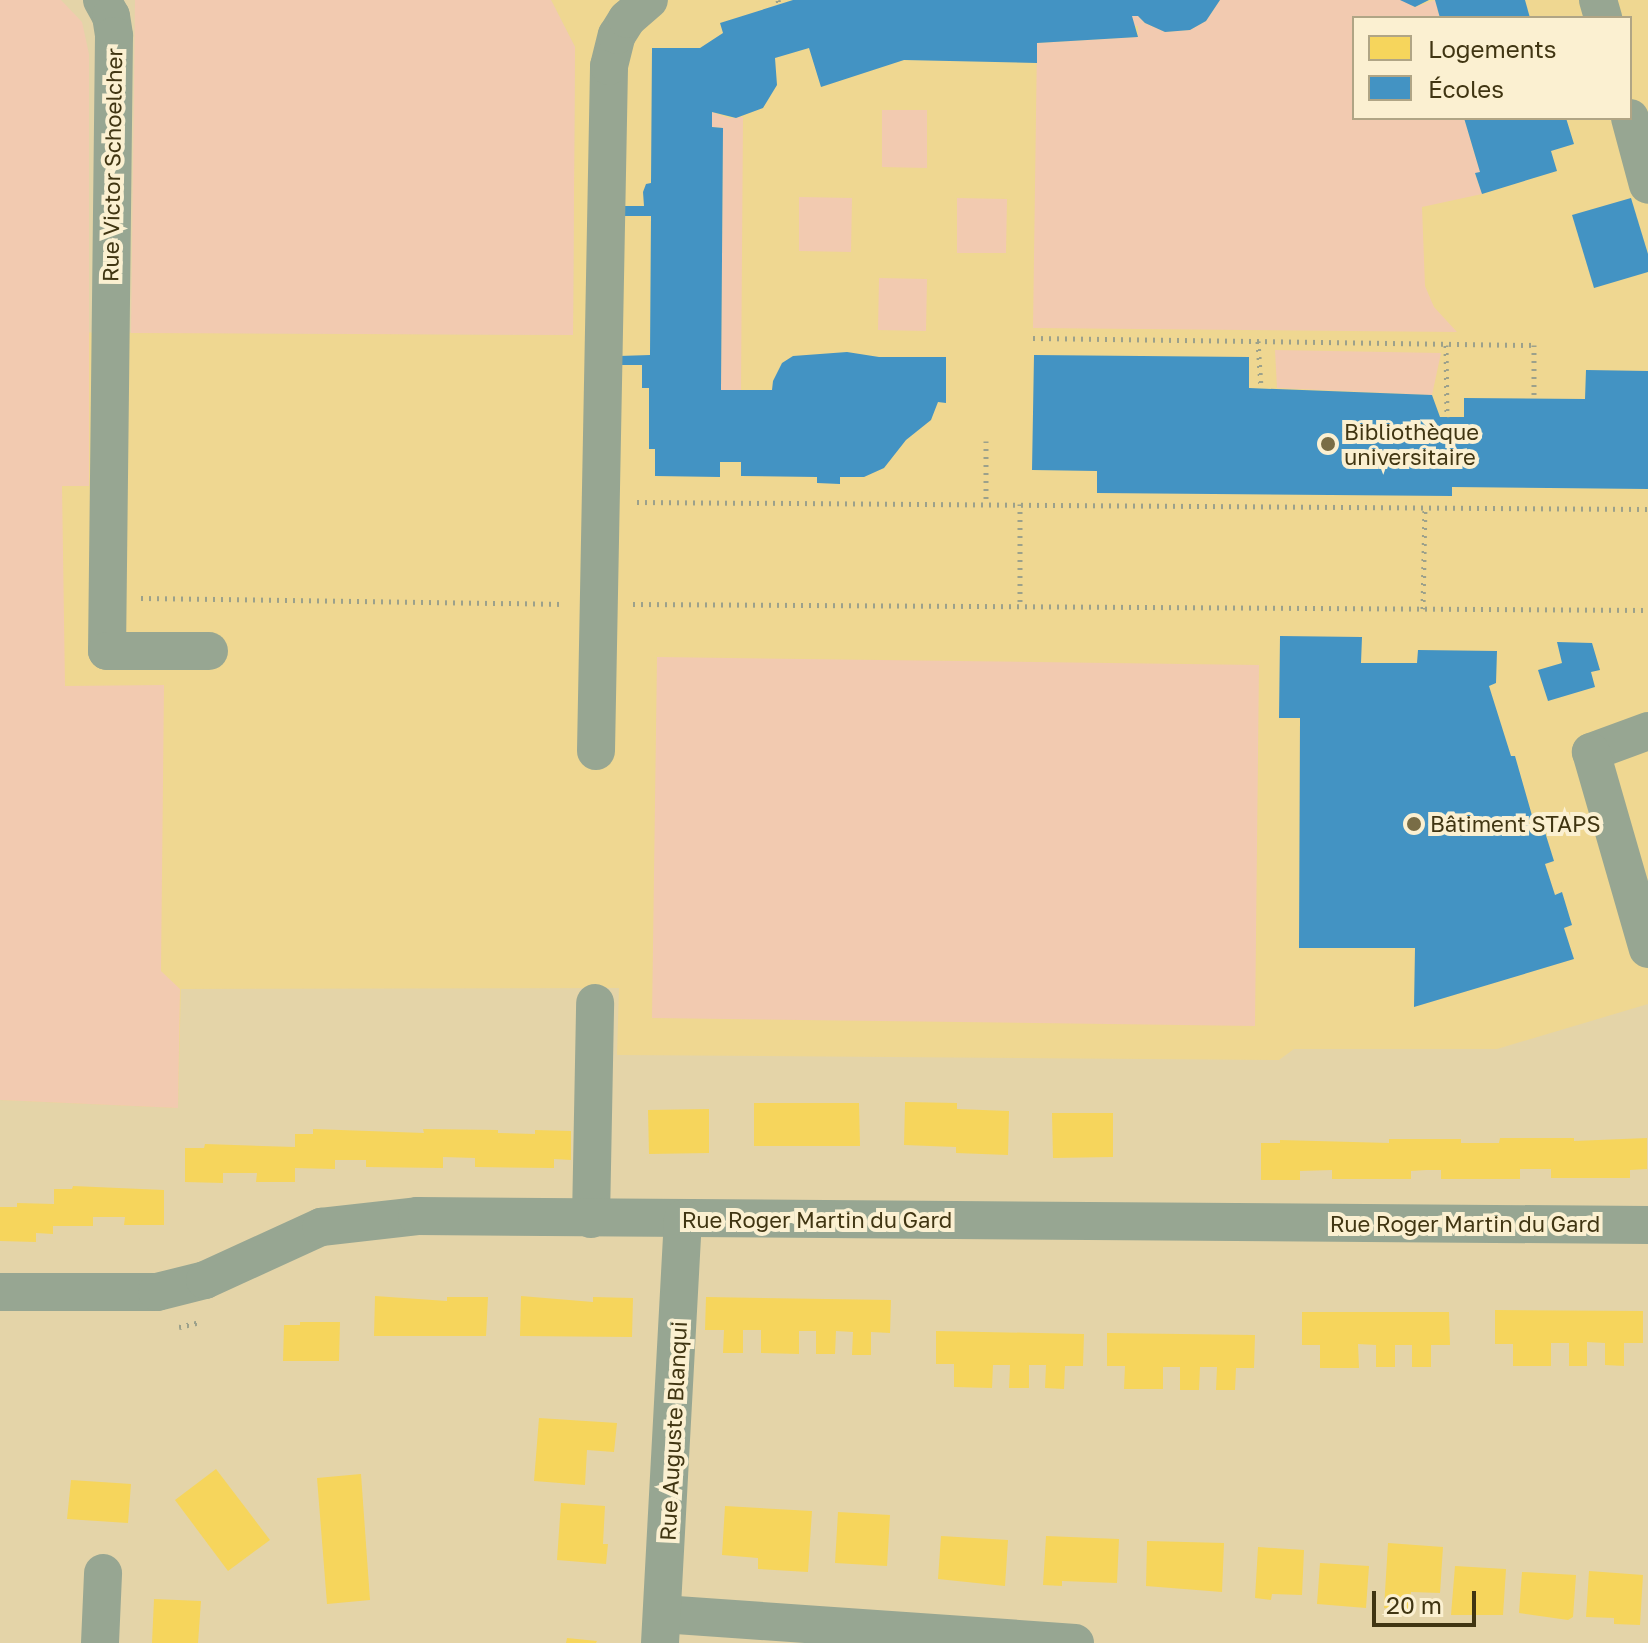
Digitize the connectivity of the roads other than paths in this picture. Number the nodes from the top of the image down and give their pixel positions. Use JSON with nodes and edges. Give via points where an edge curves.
{"nodes":[{"id":1,"x":102,"y":0,"type":"edge"},
{"id":2,"x":649,"y":0,"type":"edge"},
{"id":3,"x":1631,"y":120,"type":"edge"},
{"id":4,"x":1648,"y":185,"type":"edge"},
{"id":5,"x":209,"y":651,"type":"dead end"},
{"id":6,"x":1648,"y":731,"type":"edge"},
{"id":7,"x":596,"y":751,"type":"dead end"},
{"id":8,"x":1648,"y":949,"type":"edge"},
{"id":9,"x":595,"y":1003,"type":"dead end"},
{"id":10,"x":591,"y":1219,"type":"junction"},
{"id":11,"x":683,"y":1219,"type":"junction"},
{"id":12,"x":1648,"y":1225,"type":"edge"},
{"id":13,"x":0,"y":1292,"type":"edge"},
{"id":14,"x":103,"y":1573,"type":"dead end"},
{"id":15,"x":661,"y":1629,"type":"edge"},
{"id":16,"x":1037,"y":1642,"type":"edge"},
{"id":17,"x":100,"y":1643,"type":"edge"},
{"id":18,"x":1075,"y":1643,"type":"edge"}],
"edges":[{"from":1,"to":5,"type":"street","name":"Rue Victor Schoelcher","via":[[114,36],[107,651]]},
{"from":2,"to":7,"type":"street","via":[[617,35],[609,66]]},
{"from":3,"to":4,"type":"street"},
{"from":6,"to":8,"type":"street","via":[[1591,752]]},
{"from":9,"to":10,"type":"street"},
{"from":10,"to":11,"type":"street","name":"Rue Roger Martin du Gard"},
{"from":10,"to":13,"type":"street","name":"Rue Roger Martin du Gard","via":[[417,1216],[344,1222],[289,1239],[234,1268],[179,1288]]},
{"from":11,"to":12,"type":"street","name":"Rue Roger Martin du Gard"},
{"from":11,"to":15,"type":"street","name":"Rue Auguste Blanqui"},
{"from":14,"to":17,"type":"street"},
{"from":15,"to":16,"type":"street"},
{"from":16,"to":18,"type":"street"}]}
